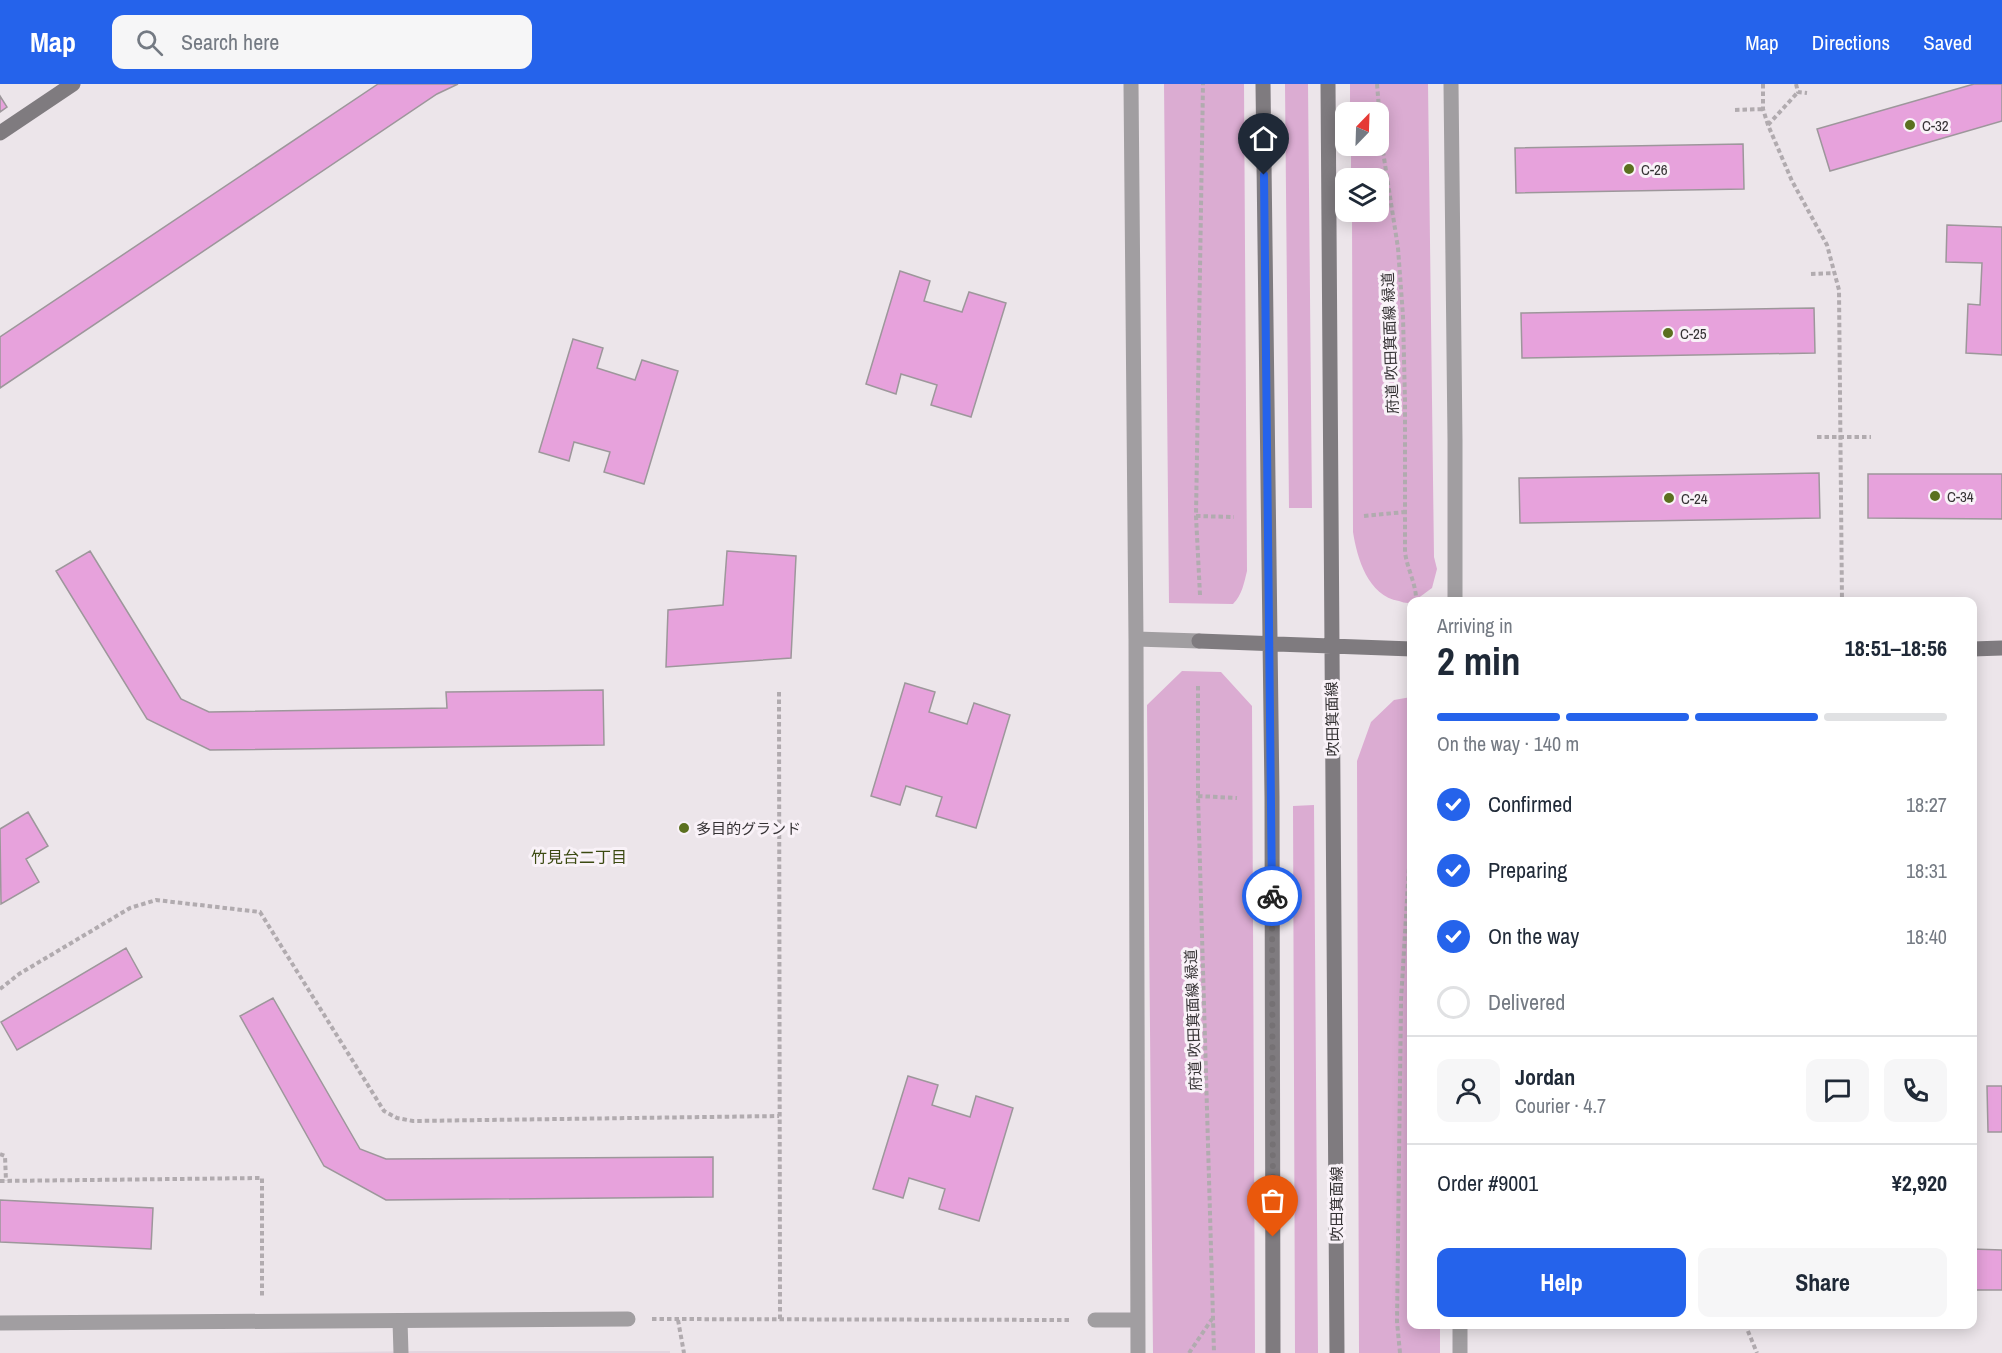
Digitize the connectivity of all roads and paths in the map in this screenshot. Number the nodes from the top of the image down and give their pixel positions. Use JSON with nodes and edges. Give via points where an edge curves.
{"nodes":[{"id":1,"x":73,"y":84,"type":"edge"},
{"id":2,"x":1131,"y":84,"type":"edge"},
{"id":3,"x":1203,"y":84,"type":"edge"},
{"id":4,"x":1263,"y":84,"type":"edge"},
{"id":5,"x":1328,"y":84,"type":"edge"},
{"id":6,"x":1377,"y":84,"type":"edge"},
{"id":7,"x":1451,"y":84,"type":"edge"},
{"id":8,"x":1763,"y":84,"type":"edge"},
{"id":9,"x":1796,"y":84,"type":"edge"},
{"id":10,"x":1798,"y":92,"type":"junction"},
{"id":11,"x":1807,"y":93,"type":"dead end"},
{"id":12,"x":1762,"y":109,"type":"junction"},
{"id":13,"x":1735,"y":110,"type":"dead end"},
{"id":14,"x":1768,"y":125,"type":"junction"},
{"id":15,"x":0,"y":134,"type":"edge"},
{"id":16,"x":1835,"y":273,"type":"junction"},
{"id":17,"x":1811,"y":274,"type":"dead end"},
{"id":18,"x":1817,"y":437,"type":"dead end"},
{"id":19,"x":1840,"y":437,"type":"junction"},
{"id":20,"x":1871,"y":437,"type":"dead end"},
{"id":21,"x":1405,"y":512,"type":"junction"},
{"id":22,"x":1196,"y":516,"type":"junction"},
{"id":23,"x":1364,"y":516,"type":"dead end"},
{"id":24,"x":1234,"y":517,"type":"dead end"},
{"id":25,"x":1200,"y":595,"type":"dead end"},
{"id":26,"x":1416,"y":597,"type":"edge"},
{"id":27,"x":1455,"y":597,"type":"edge"},
{"id":28,"x":1842,"y":597,"type":"edge"},
{"id":29,"x":1136,"y":639,"type":"junction"},
{"id":30,"x":1199,"y":641,"type":"joint"},
{"id":31,"x":1270,"y":643,"type":"junction"},
{"id":32,"x":1330,"y":646,"type":"junction"},
{"id":33,"x":2002,"y":648,"type":"edge"},
{"id":34,"x":1407,"y":649,"type":"edge"},
{"id":35,"x":1977,"y":649,"type":"edge"},
{"id":36,"x":1197,"y":686,"type":"dead end"},
{"id":37,"x":778,"y":692,"type":"dead end"},
{"id":38,"x":1198,"y":796,"type":"junction"},
{"id":39,"x":1237,"y":798,"type":"dead end"},
{"id":40,"x":1407,"y":900,"type":"edge"},
{"id":41,"x":0,"y":989,"type":"edge"},
{"id":42,"x":779,"y":1116,"type":"junction"},
{"id":43,"x":0,"y":1154,"type":"edge"},
{"id":44,"x":0,"y":1181,"type":"edge"},
{"id":45,"x":6,"y":1181,"type":"junction"},
{"id":46,"x":1213,"y":1318,"type":"junction"},
{"id":47,"x":628,"y":1319,"type":"joint"},
{"id":48,"x":780,"y":1319,"type":"junction"},
{"id":49,"x":678,"y":1320,"type":"junction"},
{"id":50,"x":1095,"y":1320,"type":"joint"},
{"id":51,"x":1137,"y":1320,"type":"junction"},
{"id":52,"x":400,"y":1321,"type":"junction"},
{"id":53,"x":262,"y":1322,"type":"junction"},
{"id":54,"x":0,"y":1323,"type":"edge"},
{"id":55,"x":1460,"y":1329,"type":"edge"},
{"id":56,"x":1747,"y":1329,"type":"edge"},
{"id":57,"x":401,"y":1353,"type":"edge"},
{"id":58,"x":684,"y":1353,"type":"edge"},
{"id":59,"x":1138,"y":1353,"type":"edge"},
{"id":60,"x":1189,"y":1353,"type":"edge"},
{"id":61,"x":1214,"y":1353,"type":"edge"},
{"id":62,"x":1273,"y":1353,"type":"edge"},
{"id":63,"x":1337,"y":1353,"type":"edge"},
{"id":64,"x":1400,"y":1353,"type":"edge"},
{"id":65,"x":1460,"y":1353,"type":"edge"},
{"id":66,"x":1757,"y":1353,"type":"edge"}],
"edges":[{"from":1,"to":15,"type":"main road"},
{"from":2,"to":29,"type":"street"},
{"from":3,"to":22,"type":"path"},
{"from":4,"to":31,"type":"main road"},
{"from":5,"to":32,"type":"main road","name":"吹田箕面線"},
{"from":6,"to":21,"type":"path","name":"府道 吹田箕面線 緑道","via":[[1401,283]]},
{"from":7,"to":27,"type":"street"},
{"from":8,"to":12,"type":"path"},
{"from":9,"to":10,"type":"path"},
{"from":10,"to":11,"type":"path"},
{"from":10,"to":14,"type":"path"},
{"from":12,"to":13,"type":"path"},
{"from":12,"to":14,"type":"path"},
{"from":14,"to":16,"type":"path","via":[[1792,181],[1827,245]]},
{"from":16,"to":17,"type":"path"},
{"from":16,"to":19,"type":"path","via":[[1839,290]]},
{"from":18,"to":19,"type":"path"},
{"from":19,"to":20,"type":"path"},
{"from":19,"to":28,"type":"path"},
{"from":21,"to":23,"type":"path"},
{"from":21,"to":26,"type":"path","name":"府道 吹田箕面線 緑道","via":[[1407,568]]},
{"from":22,"to":24,"type":"path"},
{"from":22,"to":25,"type":"path"},
{"from":29,"to":30,"type":"street"},
{"from":29,"to":51,"type":"street"},
{"from":30,"to":31,"type":"main road"},
{"from":31,"to":32,"type":"main road"},
{"from":31,"to":62,"type":"main road"},
{"from":32,"to":34,"type":"main road"},
{"from":32,"to":63,"type":"main road","name":"吹田箕面線"},
{"from":33,"to":35,"type":"main road"},
{"from":36,"to":38,"type":"path","name":"府道 吹田箕面線 緑道"},
{"from":37,"to":42,"type":"path"},
{"from":38,"to":39,"type":"path"},
{"from":38,"to":46,"type":"path","name":"府道 吹田箕面線 緑道"},
{"from":40,"to":64,"type":"path","via":[[1401,1000],[1397,1322]]},
{"from":41,"to":42,"type":"path","via":[[19,974],[144,902],[156,900],[260,912],[384,1111],[397,1118],[413,1121]]},
{"from":42,"to":48,"type":"path"},
{"from":43,"to":45,"type":"path","via":[[5,1156]]},
{"from":44,"to":45,"type":"path"},
{"from":45,"to":53,"type":"path","via":[[262,1178]]},
{"from":46,"to":60,"type":"path"},
{"from":46,"to":61,"type":"path","name":"府道 吹田箕面線 緑道"},
{"from":47,"to":49,"type":"path"},
{"from":47,"to":52,"type":"street"},
{"from":48,"to":49,"type":"path"},
{"from":48,"to":50,"type":"path"},
{"from":49,"to":58,"type":"path"},
{"from":50,"to":51,"type":"street"},
{"from":51,"to":59,"type":"street"},
{"from":52,"to":53,"type":"street"},
{"from":52,"to":57,"type":"street"},
{"from":53,"to":54,"type":"street"},
{"from":55,"to":65,"type":"street"},
{"from":56,"to":66,"type":"path"}]}
